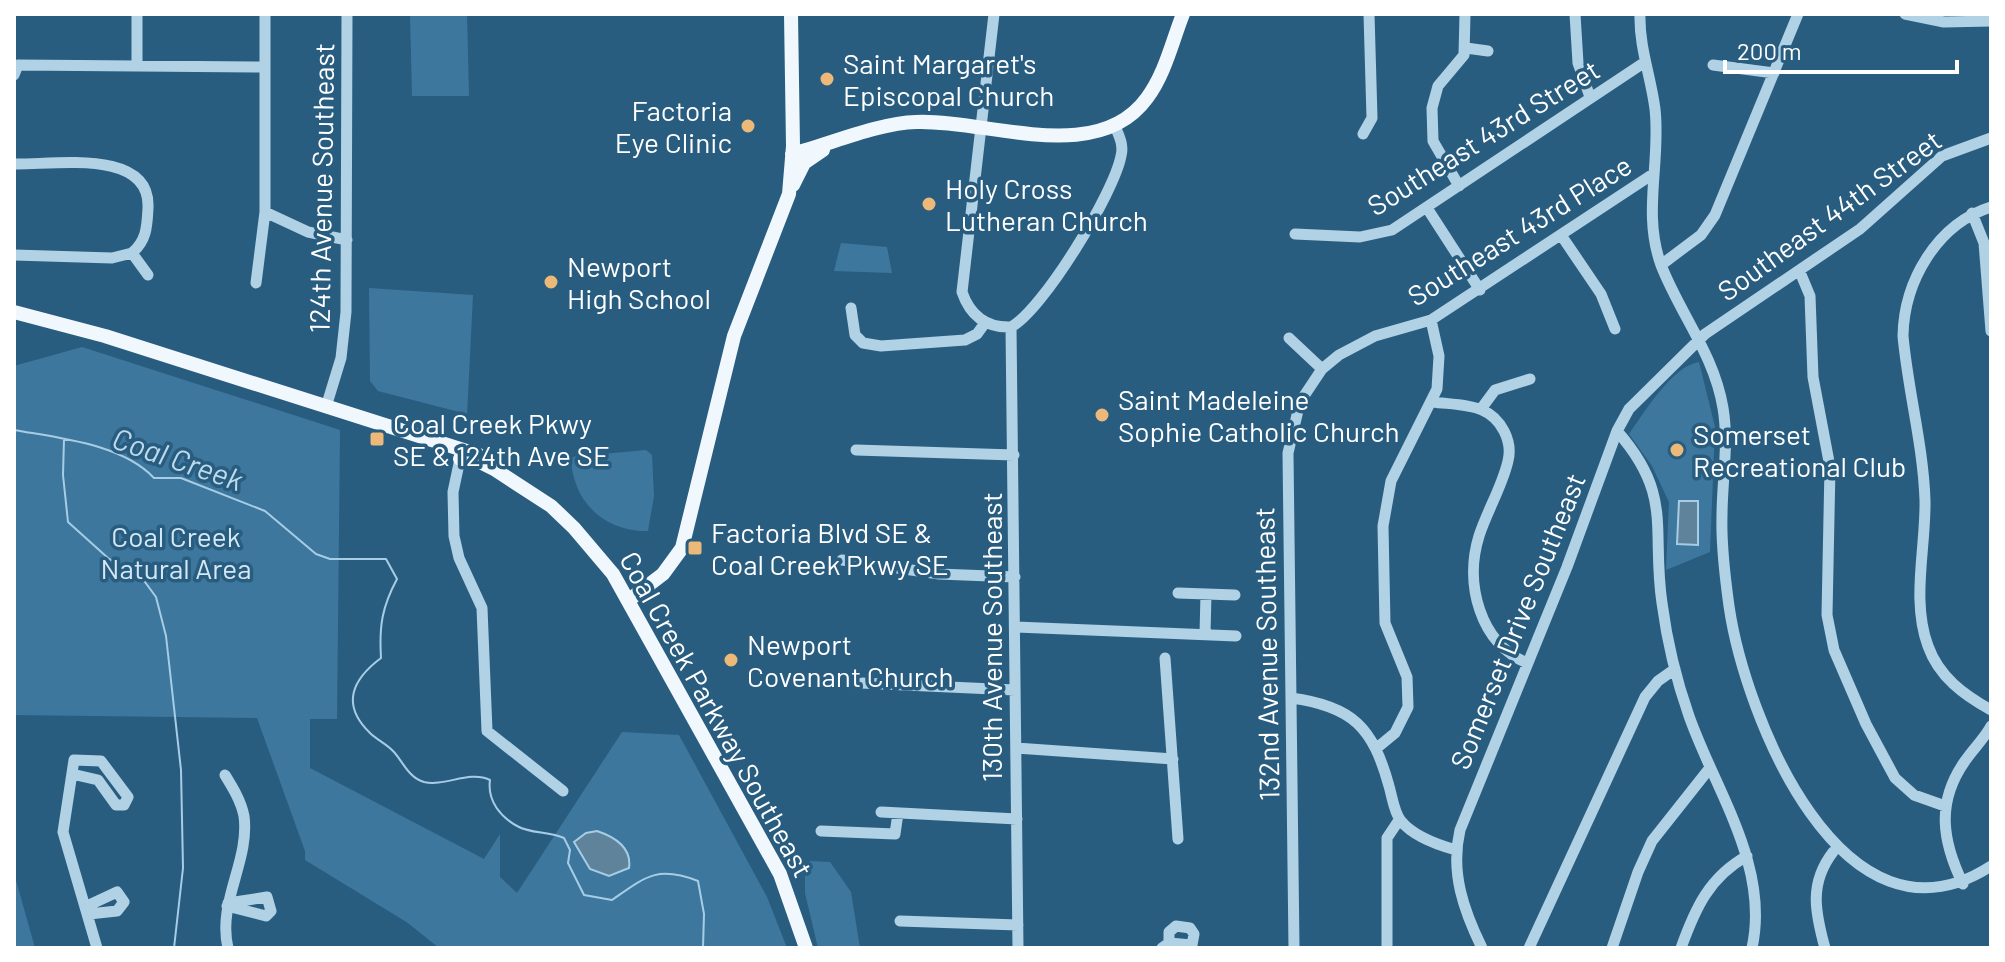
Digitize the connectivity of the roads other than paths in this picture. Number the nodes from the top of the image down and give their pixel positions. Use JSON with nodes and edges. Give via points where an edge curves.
{"nodes":[{"id":1,"x":137,"y":14,"type":"edge"},
{"id":2,"x":265,"y":14,"type":"edge"},
{"id":3,"x":347,"y":14,"type":"edge"},
{"id":4,"x":791,"y":14,"type":"edge"},
{"id":5,"x":994,"y":14,"type":"edge"},
{"id":6,"x":1183,"y":14,"type":"edge"},
{"id":7,"x":1369,"y":14,"type":"edge"},
{"id":8,"x":1465,"y":14,"type":"edge"},
{"id":9,"x":1575,"y":14,"type":"edge"},
{"id":10,"x":1640,"y":14,"type":"edge"},
{"id":11,"x":1798,"y":14,"type":"edge"},
{"id":12,"x":1905,"y":14,"type":"edge"},
{"id":13,"x":1991,"y":21,"type":"edge"},
{"id":14,"x":1466,"y":48,"type":"junction"},
{"id":15,"x":1488,"y":51,"type":"dead end"},
{"id":16,"x":1645,"y":62,"type":"junction"},
{"id":17,"x":1713,"y":65,"type":"dead end"},
{"id":18,"x":137,"y":66,"type":"junction"},
{"id":19,"x":265,"y":67,"type":"junction"},
{"id":20,"x":16,"y":70,"type":"edge"},
{"id":21,"x":1774,"y":73,"type":"junction"},
{"id":22,"x":1590,"y":97,"type":"junction"},
{"id":23,"x":1115,"y":126,"type":"junction"},
{"id":24,"x":979,"y":127,"type":"junction"},
{"id":25,"x":1363,"y":134,"type":"dead end"},
{"id":26,"x":1991,"y":138,"type":"edge"},
{"id":27,"x":837,"y":142,"type":"junction"},
{"id":28,"x":792,"y":154,"type":"junction"},
{"id":29,"x":14,"y":164,"type":"edge"},
{"id":30,"x":1653,"y":174,"type":"junction"},
{"id":31,"x":1459,"y":186,"type":"junction"},
{"id":32,"x":789,"y":194,"type":"junction"},
{"id":33,"x":1991,"y":207,"type":"edge"},
{"id":34,"x":1427,"y":208,"type":"junction"},
{"id":35,"x":265,"y":212,"type":"junction"},
{"id":36,"x":1972,"y":213,"type":"junction"},
{"id":37,"x":1295,"y":234,"type":"dead end"},
{"id":38,"x":1561,"y":235,"type":"junction"},
{"id":39,"x":347,"y":240,"type":"junction"},
{"id":40,"x":132,"y":253,"type":"junction"},
{"id":41,"x":14,"y":255,"type":"edge"},
{"id":42,"x":1661,"y":265,"type":"junction"},
{"id":43,"x":1800,"y":272,"type":"junction"},
{"id":44,"x":148,"y":275,"type":"dead end"},
{"id":45,"x":256,"y":283,"type":"dead end"},
{"id":46,"x":1480,"y":290,"type":"junction"},
{"id":47,"x":851,"y":308,"type":"dead end"},
{"id":48,"x":14,"y":312,"type":"edge"},
{"id":49,"x":1431,"y":320,"type":"junction"},
{"id":50,"x":985,"y":323,"type":"junction"},
{"id":51,"x":1011,"y":327,"type":"junction"},
{"id":52,"x":1615,"y":329,"type":"dead end"},
{"id":53,"x":1991,"y":331,"type":"edge"},
{"id":54,"x":1289,"y":338,"type":"dead end"},
{"id":55,"x":1700,"y":340,"type":"junction"},
{"id":56,"x":1322,"y":369,"type":"junction"},
{"id":57,"x":1530,"y":379,"type":"dead end"},
{"id":58,"x":1433,"y":402,"type":"junction"},
{"id":59,"x":326,"y":407,"type":"junction"},
{"id":60,"x":1481,"y":409,"type":"junction"},
{"id":61,"x":1617,"y":431,"type":"junction"},
{"id":62,"x":439,"y":444,"type":"junction"},
{"id":63,"x":856,"y":450,"type":"dead end"},
{"id":64,"x":1014,"y":455,"type":"junction"},
{"id":65,"x":460,"y":459,"type":"junction"},
{"id":66,"x":525,"y":487,"type":"junction"},
{"id":67,"x":842,"y":560,"type":"dead end"},
{"id":68,"x":1015,"y":577,"type":"junction"},
{"id":69,"x":1178,"y":593,"type":"dead end"},
{"id":70,"x":1206,"y":594,"type":"junction"},
{"id":71,"x":1235,"y":595,"type":"dead end"},
{"id":72,"x":629,"y":600,"type":"junction"},
{"id":73,"x":1015,"y":627,"type":"junction"},
{"id":74,"x":1205,"y":634,"type":"junction"},
{"id":75,"x":1236,"y":636,"type":"dead end"},
{"id":76,"x":1165,"y":658,"type":"dead end"},
{"id":77,"x":1527,"y":663,"type":"junction"},
{"id":78,"x":1675,"y":669,"type":"junction"},
{"id":79,"x":839,"y":682,"type":"dead end"},
{"id":80,"x":1015,"y":690,"type":"junction"},
{"id":81,"x":1291,"y":698,"type":"junction"},
{"id":82,"x":1991,"y":710,"type":"edge"},
{"id":83,"x":1991,"y":726,"type":"edge"},
{"id":84,"x":1378,"y":747,"type":"junction"},
{"id":85,"x":1016,"y":748,"type":"junction"},
{"id":86,"x":1173,"y":759,"type":"junction"},
{"id":87,"x":1709,"y":769,"type":"junction"},
{"id":88,"x":72,"y":774,"type":"junction"},
{"id":89,"x":225,"y":775,"type":"dead end"},
{"id":90,"x":563,"y":791,"type":"dead end"},
{"id":91,"x":1945,"y":806,"type":"junction"},
{"id":92,"x":881,"y":812,"type":"dead end"},
{"id":93,"x":898,"y":813,"type":"junction"},
{"id":94,"x":1017,"y":819,"type":"junction"},
{"id":95,"x":1399,"y":820,"type":"junction"},
{"id":96,"x":821,"y":831,"type":"dead end"},
{"id":97,"x":1178,"y":839,"type":"dead end"},
{"id":98,"x":1456,"y":850,"type":"junction"},
{"id":99,"x":1833,"y":852,"type":"junction"},
{"id":100,"x":1747,"y":856,"type":"junction"},
{"id":101,"x":1991,"y":866,"type":"edge"},
{"id":102,"x":1963,"y":884,"type":"junction"},
{"id":103,"x":900,"y":921,"type":"dead end"},
{"id":104,"x":1018,"y":925,"type":"junction"},
{"id":105,"x":97,"y":948,"type":"edge"},
{"id":106,"x":228,"y":948,"type":"edge"},
{"id":107,"x":806,"y":948,"type":"edge"},
{"id":108,"x":1018,"y":948,"type":"edge"},
{"id":109,"x":1294,"y":948,"type":"edge"},
{"id":110,"x":1387,"y":948,"type":"edge"},
{"id":111,"x":1482,"y":948,"type":"edge"},
{"id":112,"x":1529,"y":948,"type":"edge"},
{"id":113,"x":1612,"y":948,"type":"edge"},
{"id":114,"x":1681,"y":948,"type":"edge"},
{"id":115,"x":1752,"y":948,"type":"edge"},
{"id":116,"x":1825,"y":948,"type":"edge"}],
"edges":[{"from":1,"to":18,"type":"street"},
{"from":2,"to":19,"type":"street"},
{"from":3,"to":39,"type":"street","name":"124th Avenue Southeast"},
{"from":4,"to":28,"type":"main road"},
{"from":5,"to":24,"type":"street"},
{"from":6,"to":23,"type":"main road","via":[[1153,89]]},
{"from":7,"to":25,"type":"street","via":[[1372,118]]},
{"from":8,"to":14,"type":"street"},
{"from":9,"to":22,"type":"street","via":[[1578,63]]},
{"from":10,"to":16,"type":"street"},
{"from":11,"to":21,"type":"street"},
{"from":12,"to":13,"type":"street","via":[[1944,22]]},
{"from":14,"to":15,"type":"street"},
{"from":14,"to":31,"type":"street","via":[[1438,86],[1432,108],[1433,141]]},
{"from":16,"to":22,"type":"street","name":"Southeast 43rd Street"},
{"from":16,"to":30,"type":"street","via":[[1655,108]]},
{"from":17,"to":21,"type":"street"},
{"from":18,"to":19,"type":"street"},
{"from":18,"to":20,"type":"street"},
{"from":19,"to":35,"type":"street"},
{"from":21,"to":42,"type":"street","via":[[1715,215],[1701,235]]},
{"from":22,"to":31,"type":"street","name":"Southeast 43rd Street"},
{"from":23,"to":24,"type":"main road","via":[[1075,135]]},
{"from":23,"to":51,"type":"street","via":[[1122,149],[1110,186],[1042,300]]},
{"from":24,"to":27,"type":"main road","via":[[914,122]]},
{"from":24,"to":50,"type":"street","via":[[962,292],[971,311]]},
{"from":26,"to":43,"type":"street","name":"Southeast 44th Street","via":[[1942,156],[1860,229]]},
{"from":27,"to":28,"type":"main road"},
{"from":27,"to":32,"type":"main road","via":[[808,159]]},
{"from":28,"to":32,"type":"main road"},
{"from":29,"to":40,"type":"street","via":[[122,167],[140,179],[148,201],[145,236]]},
{"from":30,"to":38,"type":"street","name":"Southeast 43rd Place"},
{"from":30,"to":42,"type":"street","via":[[1653,228]]},
{"from":31,"to":34,"type":"street","name":"Southeast 43rd Street"},
{"from":32,"to":72,"type":"main road","via":[[734,336],[682,548],[663,574]]},
{"from":33,"to":36,"type":"street"},
{"from":34,"to":37,"type":"street","name":"Southeast 43rd Street","via":[[1371,237]]},
{"from":34,"to":46,"type":"street"},
{"from":35,"to":39,"type":"street","via":[[308,232]]},
{"from":35,"to":45,"type":"street"},
{"from":36,"to":53,"type":"street","via":[[1984,243]]},
{"from":36,"to":82,"type":"street","via":[[1936,246],[1910,296],[1903,336],[1925,498],[1922,627],[1947,678]]},
{"from":38,"to":46,"type":"street","name":"Southeast 43rd Place"},
{"from":38,"to":52,"type":"street","via":[[1601,294]]},
{"from":39,"to":59,"type":"street","name":"124th Avenue Southeast","via":[[343,348]]},
{"from":40,"to":41,"type":"street","via":[[112,258]]},
{"from":40,"to":44,"type":"street"},
{"from":42,"to":55,"type":"street"},
{"from":43,"to":55,"type":"street","name":"Southeast 44th Street"},
{"from":43,"to":91,"type":"street","via":[[1810,296],[1812,363],[1830,467],[1827,615],[1834,650],[1895,778],[1914,795]]},
{"from":46,"to":49,"type":"street","name":"Southeast 43rd Place"},
{"from":47,"to":50,"type":"street","via":[[855,335],[871,345],[965,340]]},
{"from":48,"to":59,"type":"main road","name":"Coal Creek Parkway Southeast"},
{"from":49,"to":56,"type":"street","name":"Southeast 43rd Place","via":[[1355,344]]},
{"from":49,"to":58,"type":"street","via":[[1439,356]]},
{"from":50,"to":51,"type":"street"},
{"from":51,"to":64,"type":"street","name":"130th Avenue Southeast"},
{"from":54,"to":56,"type":"street"},
{"from":55,"to":61,"type":"street","name":"Somerset Drive Southeast","via":[[1639,396]]},
{"from":55,"to":99,"type":"street","via":[[1723,409],[1722,521],[1737,644],[1770,743]]},
{"from":56,"to":81,"type":"street","name":"132nd Avenue Southeast","via":[[1300,402],[1288,453]]},
{"from":57,"to":60,"type":"street","via":[[1495,390]]},
{"from":58,"to":60,"type":"street"},
{"from":58,"to":84,"type":"street","via":[[1400,459],[1386,504],[1385,623],[1409,693],[1402,722]]},
{"from":59,"to":62,"type":"main road","name":"Coal Creek Parkway Southeast"},
{"from":60,"to":77,"type":"street","via":[[1501,426],[1509,451],[1478,539],[1475,592],[1493,637]]},
{"from":61,"to":77,"type":"street","name":"Somerset Drive Southeast"},
{"from":61,"to":78,"type":"street","via":[[1643,464],[1655,493],[1660,589]]},
{"from":62,"to":65,"type":"main road","name":"Coal Creek Parkway Southeast"},
{"from":62,"to":66,"type":"main road","name":"Coal Creek Parkway Southeast","via":[[451,443],[482,456],[521,479]]},
{"from":63,"to":64,"type":"street"},
{"from":64,"to":68,"type":"street","name":"130th Avenue Southeast"},
{"from":65,"to":66,"type":"main road","name":"Coal Creek Parkway Southeast","via":[[476,460]]},
{"from":65,"to":90,"type":"street","via":[[453,485],[454,536],[482,608],[487,731]]},
{"from":66,"to":72,"type":"main road","name":"Coal Creek Parkway Southeast","via":[[574,528]]},
{"from":67,"to":68,"type":"street","via":[[939,574]]},
{"from":68,"to":73,"type":"street","name":"130th Avenue Southeast"},
{"from":69,"to":70,"type":"street"},
{"from":70,"to":71,"type":"street"},
{"from":70,"to":74,"type":"street"},
{"from":72,"to":107,"type":"main road","name":"Coal Creek Parkway Southeast","via":[[780,874]]},
{"from":73,"to":74,"type":"street"},
{"from":73,"to":80,"type":"street","name":"130th Avenue Southeast"},
{"from":74,"to":75,"type":"street"},
{"from":76,"to":86,"type":"street"},
{"from":77,"to":98,"type":"street","name":"Somerset Drive Southeast"},
{"from":78,"to":87,"type":"street"},
{"from":78,"to":112,"type":"street","via":[[1645,697]]},
{"from":79,"to":80,"type":"street"},
{"from":80,"to":85,"type":"street","name":"130th Avenue Southeast"},
{"from":81,"to":84,"type":"street","via":[[1340,711]]},
{"from":81,"to":109,"type":"street","name":"132nd Avenue Southeast"},
{"from":83,"to":91,"type":"street","via":[[1959,770]]},
{"from":84,"to":95,"type":"street"},
{"from":85,"to":86,"type":"street"},
{"from":85,"to":94,"type":"street","name":"130th Avenue Southeast"},
{"from":86,"to":97,"type":"street"},
{"from":87,"to":100,"type":"street"},
{"from":87,"to":113,"type":"street","via":[[1652,841]]},
{"from":88,"to":88,"type":"street","via":[[98,780],[116,805],[127,802],[101,761],[76,759]]},
{"from":88,"to":105,"type":"street","via":[[63,832]]},
{"from":89,"to":106,"type":"street","via":[[244,824],[227,904]]},
{"from":91,"to":102,"type":"street","via":[[1947,849]]},
{"from":92,"to":93,"type":"street"},
{"from":93,"to":94,"type":"street"},
{"from":93,"to":96,"type":"street","via":[[895,834]]},
{"from":94,"to":104,"type":"street","name":"130th Avenue Southeast"},
{"from":95,"to":98,"type":"street","via":[[1420,836]]},
{"from":95,"to":110,"type":"street","via":[[1387,838]]},
{"from":98,"to":111,"type":"street","name":"Somerset Drive Southeast","via":[[1463,905]]},
{"from":99,"to":102,"type":"street","via":[[1854,873],[1887,889],[1929,893]]},
{"from":99,"to":116,"type":"street","via":[[1819,874],[1814,898]]},
{"from":100,"to":114,"type":"street","via":[[1711,884]]},
{"from":100,"to":115,"type":"street","via":[[1756,902]]},
{"from":101,"to":102,"type":"street"},
{"from":103,"to":104,"type":"street"},
{"from":104,"to":108,"type":"street","name":"130th Avenue Southeast"}]}
